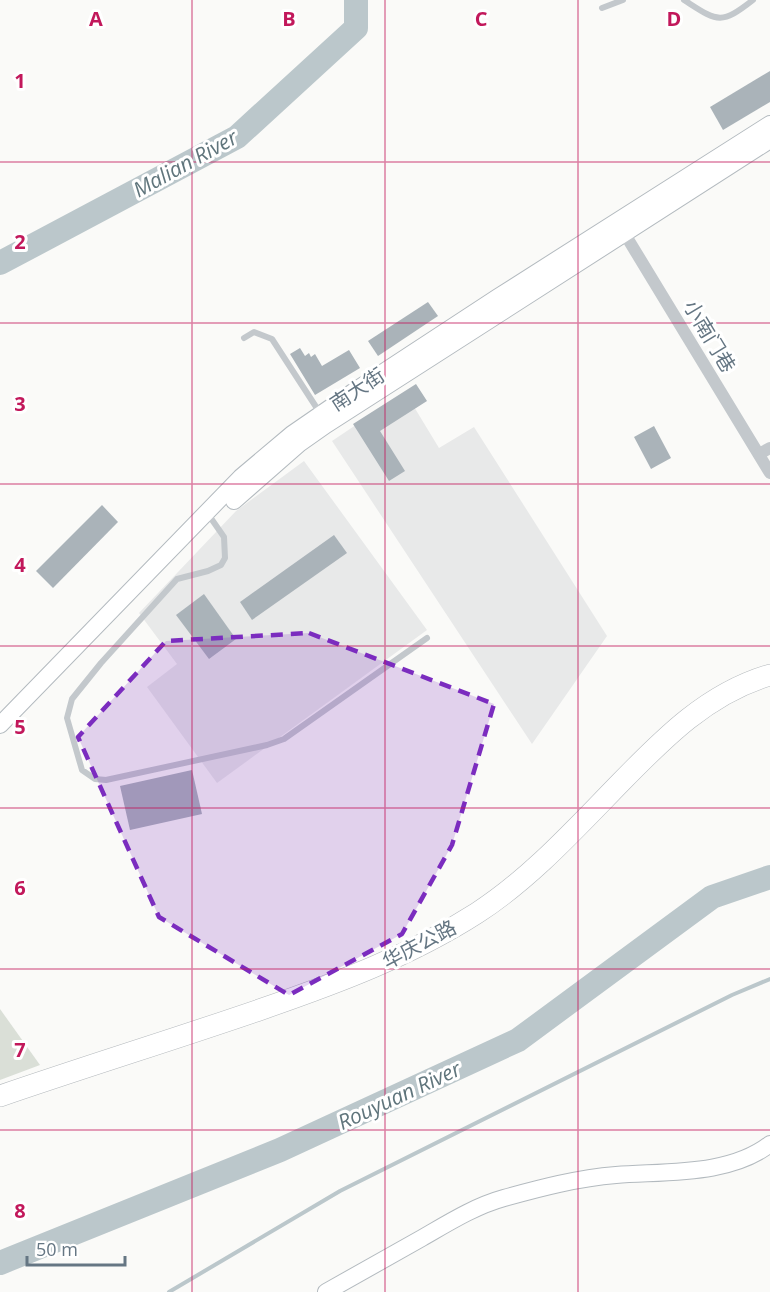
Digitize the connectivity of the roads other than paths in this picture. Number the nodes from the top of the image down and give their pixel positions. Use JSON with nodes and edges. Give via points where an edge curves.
{"nodes":[{"id":1,"x":623,"y":0,"type":"edge"},
{"id":2,"x":684,"y":0,"type":"edge"},
{"id":3,"x":753,"y":0,"type":"edge"},
{"id":4,"x":602,"y":8,"type":"dead end"},
{"id":5,"x":770,"y":124,"type":"edge"},
{"id":6,"x":770,"y":140,"type":"edge"},
{"id":7,"x":620,"y":226,"type":"junction"},
{"id":8,"x":244,"y":338,"type":"dead end"},
{"id":9,"x":320,"y":414,"type":"junction"},
{"id":10,"x":764,"y":451,"type":"edge"},
{"id":11,"x":770,"y":472,"type":"edge"},
{"id":12,"x":210,"y":517,"type":"junction"},
{"id":13,"x":427,"y":638,"type":"dead end"},
{"id":14,"x":770,"y":675,"type":"edge"},
{"id":15,"x":770,"y":683,"type":"edge"},
{"id":16,"x":0,"y":725,"type":"edge"},
{"id":17,"x":0,"y":740,"type":"edge"},
{"id":18,"x":0,"y":1096,"type":"edge"},
{"id":19,"x":0,"y":1103,"type":"edge"},
{"id":20,"x":770,"y":1144,"type":"edge"},
{"id":21,"x":476,"y":1209,"type":"junction"},
{"id":22,"x":326,"y":1292,"type":"edge"},
{"id":23,"x":338,"y":1292,"type":"edge"}],
"edges":[{"from":1,"to":4,"type":"lane"},
{"from":2,"to":3,"type":"lane","via":[[710,17],[727,17]]},
{"from":5,"to":7,"type":"main road","name":"南大街"},
{"from":6,"to":7,"type":"main road","name":"南大街"},
{"from":7,"to":9,"type":"main road","name":"南大街"},
{"from":7,"to":10,"type":"street","name":"小南门巷"},
{"from":7,"to":12,"type":"main road","name":"南大街","via":[[299,444]]},
{"from":8,"to":9,"type":"lane","via":[[254,332],[272,339]]},
{"from":9,"to":12,"type":"main road","name":"南大街","via":[[242,477]]},
{"from":10,"to":11,"type":"street","name":"小南门巷"},
{"from":12,"to":13,"type":"lane","via":[[224,537],[225,558],[220,565],[177,579],[72,699],[67,718],[71,735],[82,770],[95,779],[106,780],[284,739]]},
{"from":12,"to":16,"type":"main road","name":"南大街"},
{"from":12,"to":17,"type":"main road","name":"南大街"},
{"from":14,"to":18,"type":"highway","name":"华庆公路","via":[[742,686],[690,717],[662,739],[560,844],[516,883],[435,938],[313,991]]},
{"from":15,"to":19,"type":"highway","name":"华庆公路","via":[[720,706],[666,744],[564,849],[521,887],[483,917],[438,944],[386,970],[316,997]]},
{"from":20,"to":21,"type":"main road","via":[[726,1164],[685,1172],[568,1182]]},
{"from":21,"to":22,"type":"main road"},
{"from":21,"to":23,"type":"main road"}]}
